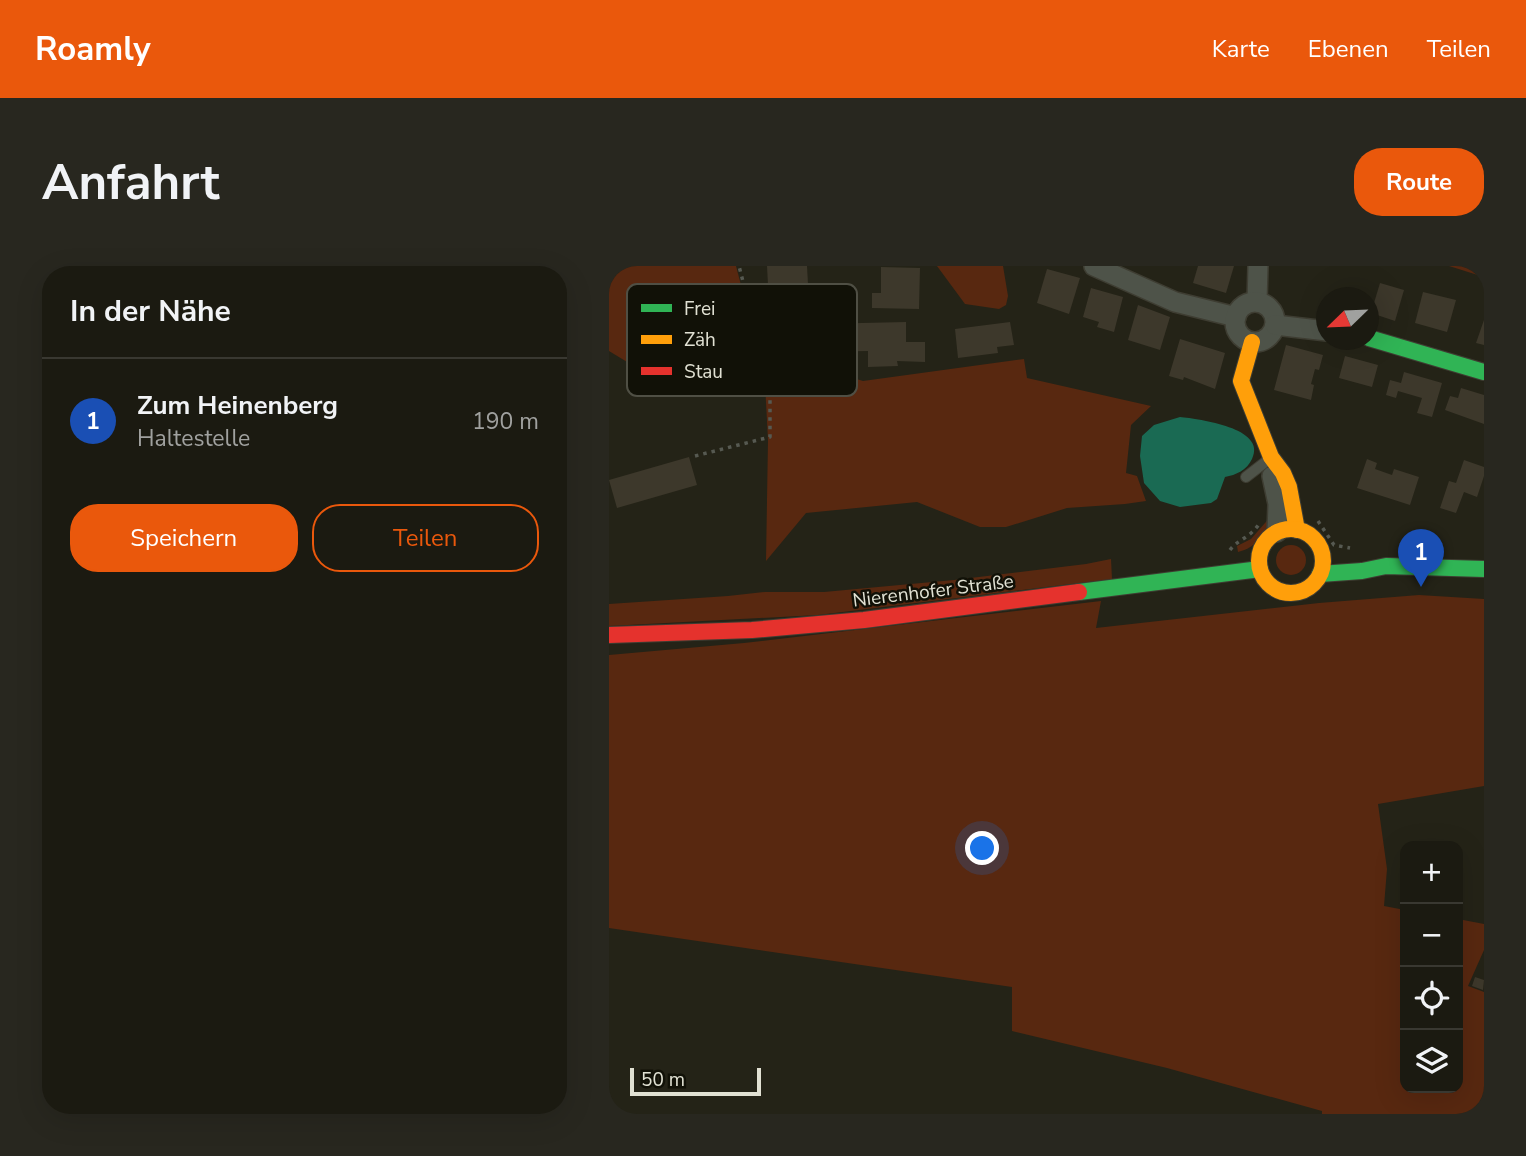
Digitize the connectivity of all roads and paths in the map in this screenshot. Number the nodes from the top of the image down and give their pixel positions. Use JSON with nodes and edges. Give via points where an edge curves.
{"nodes":[{"id":1,"x":739,"y":266,"type":"edge"},
{"id":2,"x":1094,"y":266,"type":"edge"},
{"id":3,"x":1258,"y":266,"type":"edge"},
{"id":4,"x":744,"y":284,"type":"edge"},
{"id":5,"x":1257,"y":302,"type":"junction"},
{"id":6,"x":1236,"y":317,"type":"junction"},
{"id":7,"x":1275,"y":325,"type":"junction"},
{"id":8,"x":1316,"y":330,"type":"edge"},
{"id":9,"x":1379,"y":341,"type":"edge"},
{"id":10,"x":1252,"y":342,"type":"junction"},
{"id":11,"x":1484,"y":372,"type":"edge"},
{"id":12,"x":770,"y":396,"type":"edge"},
{"id":13,"x":695,"y":456,"type":"dead end"},
{"id":14,"x":1271,"y":457,"type":"junction"},
{"id":15,"x":1246,"y":477,"type":"dead end"},
{"id":16,"x":1297,"y":530,"type":"junction"},
{"id":17,"x":1277,"y":532,"type":"junction"},
{"id":18,"x":1319,"y":546,"type":"junction"},
{"id":19,"x":1386,"y":566,"type":"junction"},
{"id":20,"x":1260,"y":569,"type":"junction"},
{"id":21,"x":1484,"y":569,"type":"edge"},
{"id":22,"x":1320,"y":574,"type":"junction"},
{"id":23,"x":609,"y":635,"type":"edge"}],
"edges":[{"from":1,"to":4,"type":"path"},
{"from":2,"to":6,"type":"street","via":[[1175,302]]},
{"from":3,"to":5,"type":"street"},
{"from":5,"to":6,"type":"street","via":[[1246,304]]},
{"from":5,"to":7,"type":"street","via":[[1273,312]]},
{"from":6,"to":10,"type":"street","via":[[1237,330]]},
{"from":7,"to":8,"type":"street"},
{"from":7,"to":10,"type":"street","via":[[1270,336]]},
{"from":9,"to":11,"type":"main road"},
{"from":10,"to":14,"type":"main road","via":[[1241,381]]},
{"from":12,"to":13,"type":"path","via":[[770,438]]},
{"from":14,"to":15,"type":"lane"},
{"from":14,"to":16,"type":"main road","via":[[1289,486]]},
{"from":14,"to":17,"type":"street"},
{"from":16,"to":17,"type":"main road"},
{"from":16,"to":18,"type":"main road"},
{"from":17,"to":20,"type":"main road","via":[[1261,549]]},
{"from":18,"to":19,"type":"main road"},
{"from":18,"to":22,"type":"main road"},
{"from":19,"to":21,"type":"main road"},
{"from":19,"to":22,"type":"main road"},
{"from":20,"to":22,"type":"main road","via":[[1268,583],[1287,593],[1312,585]]},
{"from":20,"to":23,"type":"main road","name":"Nierenhofer Straße","via":[[864,620]]}]}
